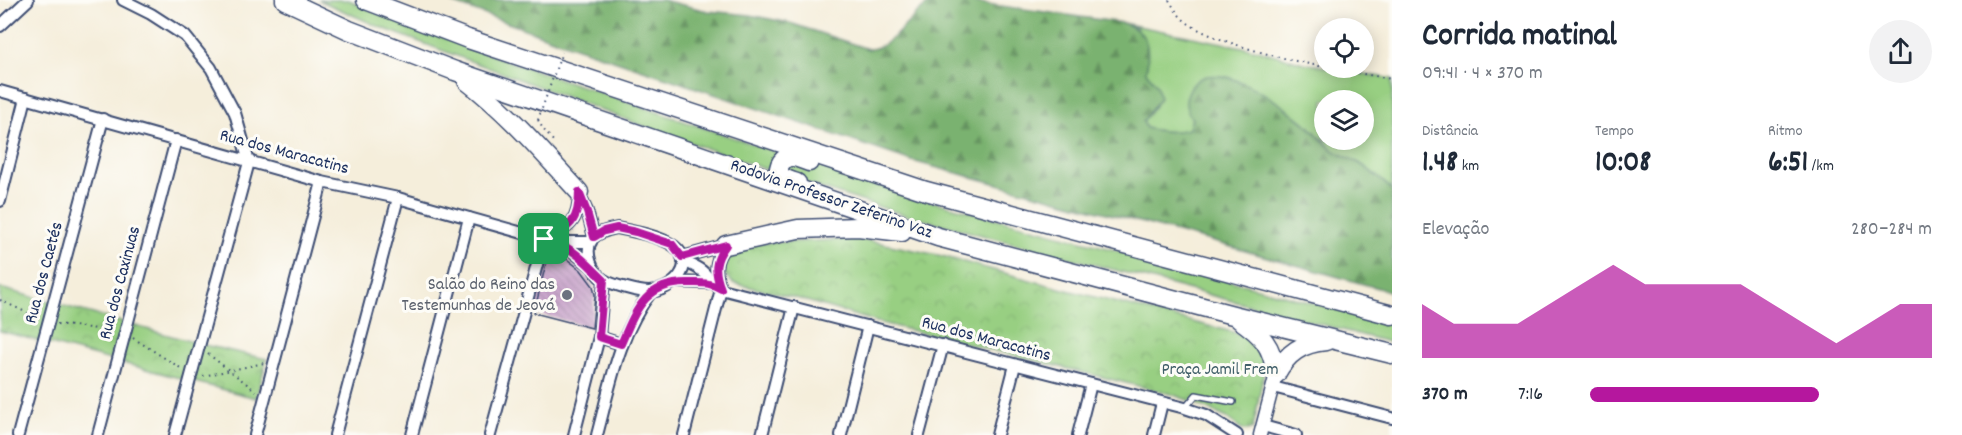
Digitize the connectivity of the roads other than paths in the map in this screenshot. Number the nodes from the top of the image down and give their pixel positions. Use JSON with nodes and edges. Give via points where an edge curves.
{"nodes":[{"id":1,"x":28,"y":0,"type":"edge"},
{"id":2,"x":123,"y":0,"type":"edge"},
{"id":3,"x":285,"y":0,"type":"edge"},
{"id":4,"x":366,"y":0,"type":"edge"},
{"id":5,"x":0,"y":26,"type":"edge"},
{"id":6,"x":455,"y":71,"type":"junction"},
{"id":7,"x":0,"y":91,"type":"edge"},
{"id":8,"x":26,"y":98,"type":"junction"},
{"id":9,"x":103,"y":119,"type":"junction"},
{"id":10,"x":176,"y":140,"type":"junction"},
{"id":11,"x":249,"y":162,"type":"junction"},
{"id":12,"x":322,"y":182,"type":"junction"},
{"id":13,"x":579,"y":192,"type":"junction"},
{"id":14,"x":398,"y":198,"type":"junction"},
{"id":15,"x":0,"y":201,"type":"edge"},
{"id":16,"x":469,"y":218,"type":"junction"},
{"id":17,"x":938,"y":237,"type":"junction"},
{"id":18,"x":544,"y":239,"type":"junction"},
{"id":19,"x":592,"y":240,"type":"junction"},
{"id":20,"x":1112,"y":241,"type":"junction"},
{"id":21,"x":561,"y":242,"type":"junction"},
{"id":22,"x":726,"y":245,"type":"junction"},
{"id":23,"x":682,"y":259,"type":"junction"},
{"id":24,"x":591,"y":266,"type":"junction"},
{"id":25,"x":604,"y":280,"type":"junction"},
{"id":26,"x":675,"y":282,"type":"junction"},
{"id":27,"x":716,"y":286,"type":"junction"},
{"id":28,"x":1132,"y":288,"type":"junction"},
{"id":29,"x":651,"y":292,"type":"junction"},
{"id":30,"x":795,"y":307,"type":"junction"},
{"id":31,"x":1233,"y":315,"type":"junction"},
{"id":32,"x":1392,"y":315,"type":"edge"},
{"id":33,"x":868,"y":326,"type":"junction"},
{"id":34,"x":599,"y":337,"type":"junction"},
{"id":35,"x":1335,"y":340,"type":"junction"},
{"id":36,"x":621,"y":344,"type":"junction"},
{"id":37,"x":943,"y":345,"type":"junction"},
{"id":38,"x":1392,"y":354,"type":"edge"},
{"id":39,"x":1015,"y":365,"type":"junction"},
{"id":40,"x":1274,"y":381,"type":"junction"},
{"id":41,"x":1091,"y":384,"type":"junction"},
{"id":42,"x":1233,"y":402,"type":"dead end"},
{"id":43,"x":1162,"y":403,"type":"junction"},
{"id":44,"x":1185,"y":408,"type":"junction"},
{"id":45,"x":1392,"y":418,"type":"edge"},
{"id":46,"x":1262,"y":431,"type":"edge"},
{"id":47,"x":18,"y":435,"type":"edge"},
{"id":48,"x":98,"y":435,"type":"edge"},
{"id":49,"x":175,"y":435,"type":"edge"},
{"id":50,"x":255,"y":435,"type":"edge"},
{"id":51,"x":335,"y":435,"type":"edge"},
{"id":52,"x":412,"y":435,"type":"edge"},
{"id":53,"x":490,"y":435,"type":"edge"},
{"id":54,"x":574,"y":435,"type":"edge"},
{"id":55,"x":597,"y":435,"type":"edge"},
{"id":56,"x":684,"y":435,"type":"edge"},
{"id":57,"x":762,"y":435,"type":"edge"},
{"id":58,"x":841,"y":435,"type":"edge"},
{"id":59,"x":919,"y":435,"type":"edge"},
{"id":60,"x":997,"y":435,"type":"edge"},
{"id":61,"x":1078,"y":435,"type":"edge"},
{"id":62,"x":1154,"y":435,"type":"edge"},
{"id":63,"x":1237,"y":435,"type":"edge"},
{"id":64,"x":1296,"y":435,"type":"edge"}],
"edges":[{"from":1,"to":5,"type":"street"},
{"from":2,"to":11,"type":"street","via":[[185,36],[211,68],[235,113]]},
{"from":3,"to":6,"type":"highway","name":"Rodovia Professor Zeferino Vaz","via":[[349,30]]},
{"from":4,"to":20,"type":"highway","name":"Rodovia Professor Zeferino Vaz","via":[[468,39],[926,191]]},
{"from":6,"to":13,"type":"highway","via":[[487,96]]},
{"from":6,"to":17,"type":"highway","name":"Rodovia Professor Zeferino Vaz"},
{"from":7,"to":8,"type":"street","name":"Rua dos Maracatins"},
{"from":8,"to":9,"type":"street","name":"Rua dos Maracatins"},
{"from":8,"to":15,"type":"street"},
{"from":9,"to":10,"type":"street","name":"Rua dos Maracatins"},
{"from":9,"to":47,"type":"street","name":"Rua dos Caetés"},
{"from":10,"to":11,"type":"street","name":"Rua dos Maracatins"},
{"from":10,"to":48,"type":"street","name":"Rua dos Caxinuas"},
{"from":11,"to":12,"type":"street","name":"Rua dos Maracatins"},
{"from":11,"to":49,"type":"street"},
{"from":12,"to":14,"type":"street","name":"Rua dos Maracatins"},
{"from":12,"to":50,"type":"street"},
{"from":13,"to":18,"type":"street","via":[[579,208],[571,224]]},
{"from":13,"to":19,"type":"street"},
{"from":14,"to":16,"type":"street","name":"Rua dos Maracatins"},
{"from":14,"to":51,"type":"street"},
{"from":16,"to":18,"type":"street","name":"Rua dos Maracatins"},
{"from":16,"to":52,"type":"street"},
{"from":17,"to":22,"type":"highway","via":[[858,227],[798,229]]},
{"from":17,"to":28,"type":"highway","name":"Rodovia Professor Zeferino Vaz"},
{"from":18,"to":21,"type":"street","name":"Rua dos Maracatins"},
{"from":18,"to":53,"type":"street"},
{"from":19,"to":21,"type":"street","name":"Rua dos Maracatins"},
{"from":19,"to":23,"type":"street","via":[[617,228],[636,232],[672,244]]},
{"from":19,"to":24,"type":"street"},
{"from":20,"to":28,"type":"highway","via":[[1094,241],[793,157],[783,161],[779,168],[785,179],[828,194],[950,233],[1092,270]]},
{"from":20,"to":32,"type":"highway","name":"Rodovia Professor Zeferino Vaz"},
{"from":21,"to":24,"type":"street","name":"Rua dos Maracatins"},
{"from":22,"to":23,"type":"street"},
{"from":22,"to":27,"type":"street","via":[[715,266]]},
{"from":23,"to":26,"type":"street","via":[[683,268]]},
{"from":23,"to":27,"type":"street","name":"Rua dos Maracatins"},
{"from":24,"to":25,"type":"street"},
{"from":25,"to":29,"type":"street"},
{"from":25,"to":34,"type":"street"},
{"from":26,"to":27,"type":"street","name":"Rua dos Maracatins"},
{"from":26,"to":29,"type":"street"},
{"from":27,"to":30,"type":"street","name":"Rua dos Maracatins"},
{"from":27,"to":56,"type":"street"},
{"from":28,"to":31,"type":"highway","name":"Rodovia Professor Zeferino Vaz"},
{"from":29,"to":36,"type":"street"},
{"from":30,"to":33,"type":"street","name":"Rua dos Maracatins"},
{"from":30,"to":57,"type":"street"},
{"from":31,"to":35,"type":"highway","name":"Rodovia Professor Zeferino Vaz"},
{"from":31,"to":40,"type":"highway","via":[[1266,341],[1274,360]]},
{"from":33,"to":37,"type":"street","name":"Rua dos Maracatins"},
{"from":33,"to":58,"type":"street"},
{"from":34,"to":36,"type":"street"},
{"from":34,"to":54,"type":"street"},
{"from":35,"to":38,"type":"highway","name":"Rodovia Professor Zeferino Vaz"},
{"from":35,"to":40,"type":"highway","via":[[1311,342],[1295,350],[1282,362]]},
{"from":36,"to":55,"type":"street"},
{"from":37,"to":39,"type":"street","name":"Rua dos Maracatins"},
{"from":37,"to":59,"type":"street"},
{"from":39,"to":41,"type":"street","name":"Rua dos Maracatins"},
{"from":39,"to":60,"type":"street"},
{"from":40,"to":45,"type":"street"},
{"from":40,"to":46,"type":"street"},
{"from":41,"to":43,"type":"street","name":"Rua dos Maracatins"},
{"from":41,"to":61,"type":"street"},
{"from":42,"to":44,"type":"lane","via":[[1196,395]]},
{"from":43,"to":44,"type":"street","name":"Rua dos Maracatins"},
{"from":43,"to":62,"type":"street"},
{"from":44,"to":63,"type":"street","name":"Rua dos Maracatins","via":[[1206,415]]},
{"from":46,"to":64,"type":"street"}]}
